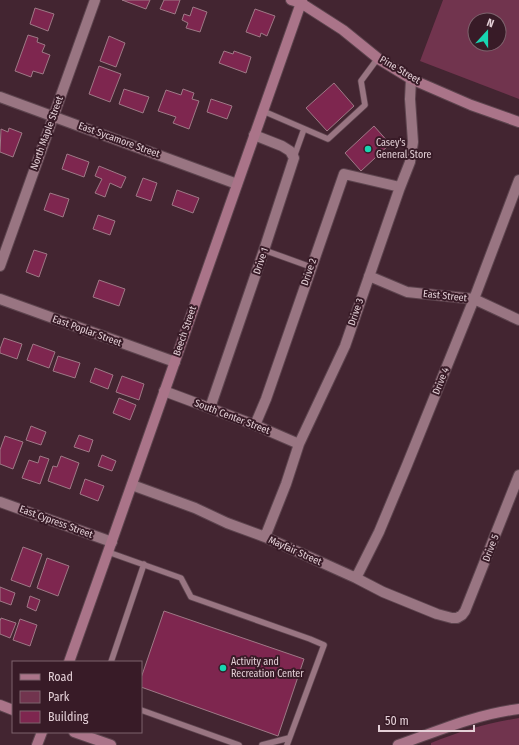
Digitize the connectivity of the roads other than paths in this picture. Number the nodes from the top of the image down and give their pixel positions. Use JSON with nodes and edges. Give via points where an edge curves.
{"nodes":[{"id":1,"x":95,"y":0,"type":"edge"},
{"id":2,"x":298,"y":1,"type":"edge"},
{"id":3,"x":378,"y":58,"type":"junction"},
{"id":4,"x":411,"y":79,"type":"junction"},
{"id":5,"x":0,"y":97,"type":"edge"},
{"id":6,"x":263,"y":111,"type":"junction"},
{"id":7,"x":53,"y":116,"type":"junction"},
{"id":8,"x":519,"y":122,"type":"edge"},
{"id":9,"x":304,"y":129,"type":"junction"},
{"id":10,"x":254,"y":135,"type":"junction"},
{"id":11,"x":294,"y":158,"type":"junction"},
{"id":12,"x":519,"y":180,"type":"edge"},
{"id":13,"x":237,"y":184,"type":"junction"},
{"id":14,"x":400,"y":187,"type":"junction"},
{"id":15,"x":264,"y":250,"type":"junction"},
{"id":16,"x":0,"y":266,"type":"edge"},
{"id":17,"x":311,"y":267,"type":"junction"},
{"id":18,"x":369,"y":276,"type":"junction"},
{"id":19,"x":0,"y":299,"type":"edge"},
{"id":20,"x":474,"y":299,"type":"junction"},
{"id":21,"x":519,"y":320,"type":"edge"},
{"id":22,"x":175,"y":362,"type":"junction"},
{"id":23,"x":164,"y":391,"type":"junction"},
{"id":24,"x":210,"y":408,"type":"junction"},
{"id":25,"x":255,"y":424,"type":"junction"},
{"id":26,"x":299,"y":444,"type":"junction"},
{"id":27,"x":519,"y":475,"type":"edge"},
{"id":28,"x":132,"y":485,"type":"junction"},
{"id":29,"x":0,"y":502,"type":"edge"},
{"id":30,"x":265,"y":537,"type":"junction"},
{"id":31,"x":110,"y":547,"type":"junction"},
{"id":32,"x":144,"y":564,"type":"junction"},
{"id":33,"x":356,"y":578,"type":"junction"},
{"id":34,"x":457,"y":618,"type":"joint"},
{"id":35,"x":69,"y":661,"type":"edge"},
{"id":36,"x":110,"y":661,"type":"edge"},
{"id":37,"x":0,"y":706,"type":"edge"},
{"id":38,"x":12,"y":710,"type":"edge"},
{"id":39,"x":142,"y":710,"type":"edge"},
{"id":40,"x":519,"y":710,"type":"edge"},
{"id":41,"x":42,"y":733,"type":"edge"},
{"id":42,"x":77,"y":733,"type":"edge"},
{"id":43,"x":289,"y":738,"type":"junction"},
{"id":44,"x":416,"y":742,"type":"edge"},
{"id":45,"x":37,"y":745,"type":"edge"},
{"id":46,"x":111,"y":745,"type":"edge"},
{"id":47,"x":239,"y":745,"type":"edge"},
{"id":48,"x":262,"y":745,"type":"edge"},
{"id":49,"x":287,"y":745,"type":"edge"},
{"id":50,"x":398,"y":745,"type":"edge"}],
"edges":[{"from":1,"to":7,"type":"street","name":"North Maple Street"},
{"from":2,"to":3,"type":"street","name":"Pine Street","via":[[343,30]]},
{"from":2,"to":6,"type":"street","name":"Beech Street"},
{"from":3,"to":4,"type":"street","name":"Pine Street"},
{"from":3,"to":9,"type":"lane","via":[[361,81],[365,105],[328,139]]},
{"from":4,"to":8,"type":"street","name":"Pine Street"},
{"from":4,"to":14,"type":"street","name":"Drive 3","via":[[413,142],[410,162]]},
{"from":5,"to":7,"type":"street","name":"East Sycamore Street"},
{"from":6,"to":9,"type":"lane"},
{"from":6,"to":10,"type":"street","name":"Beech Street"},
{"from":7,"to":13,"type":"street","name":"East Sycamore Street"},
{"from":7,"to":16,"type":"street","name":"North Maple Street"},
{"from":9,"to":11,"type":"lane"},
{"from":10,"to":11,"type":"street","via":[[282,146],[290,151]]},
{"from":10,"to":13,"type":"street","name":"Beech Street"},
{"from":11,"to":15,"type":"street","name":"Drive 1"},
{"from":12,"to":20,"type":"street","name":"Drive 4"},
{"from":13,"to":22,"type":"street","name":"Beech Street"},
{"from":14,"to":17,"type":"street","name":"Drive 2","via":[[344,174]]},
{"from":14,"to":18,"type":"street","name":"Drive 3"},
{"from":15,"to":17,"type":"lane"},
{"from":15,"to":24,"type":"street","name":"Drive 1"},
{"from":17,"to":25,"type":"street","name":"Drive 2"},
{"from":18,"to":20,"type":"street","name":"East Street","via":[[406,292]]},
{"from":18,"to":26,"type":"street","name":"Drive 3","via":[[345,346]]},
{"from":19,"to":22,"type":"street","name":"East Poplar Street"},
{"from":20,"to":21,"type":"street","name":"East Street"},
{"from":20,"to":33,"type":"street","name":"Drive 4","via":[[380,532]]},
{"from":22,"to":23,"type":"street","name":"Beech Street"},
{"from":23,"to":24,"type":"street","name":"South Center Street"},
{"from":23,"to":28,"type":"street","name":"Beech Street"},
{"from":24,"to":25,"type":"street","name":"South Center Street"},
{"from":25,"to":26,"type":"street","name":"South Center Street"},
{"from":26,"to":30,"type":"street","name":"Drive 3"},
{"from":27,"to":34,"type":"street","name":"Drive 5","via":[[466,611]]},
{"from":28,"to":30,"type":"street","name":"Mayfair Street"},
{"from":28,"to":31,"type":"street","name":"Beech Street"},
{"from":29,"to":31,"type":"street","name":"East Cypress Street"},
{"from":30,"to":33,"type":"street","name":"Mayfair Street"},
{"from":31,"to":32,"type":"lane"},
{"from":31,"to":35,"type":"street","name":"Beech Street"},
{"from":32,"to":36,"type":"lane"},
{"from":32,"to":43,"type":"lane","via":[[181,578],[192,597],[324,645]]},
{"from":33,"to":34,"type":"street","name":"Mayfair Street","via":[[437,614]]},
{"from":37,"to":38,"type":"street"},
{"from":39,"to":47,"type":"lane"},
{"from":40,"to":44,"type":"street","via":[[476,718]]},
{"from":41,"to":45,"type":"street"},
{"from":42,"to":46,"type":"street"},
{"from":43,"to":48,"type":"lane"},
{"from":43,"to":49,"type":"lane"},
{"from":44,"to":50,"type":"street"}]}
